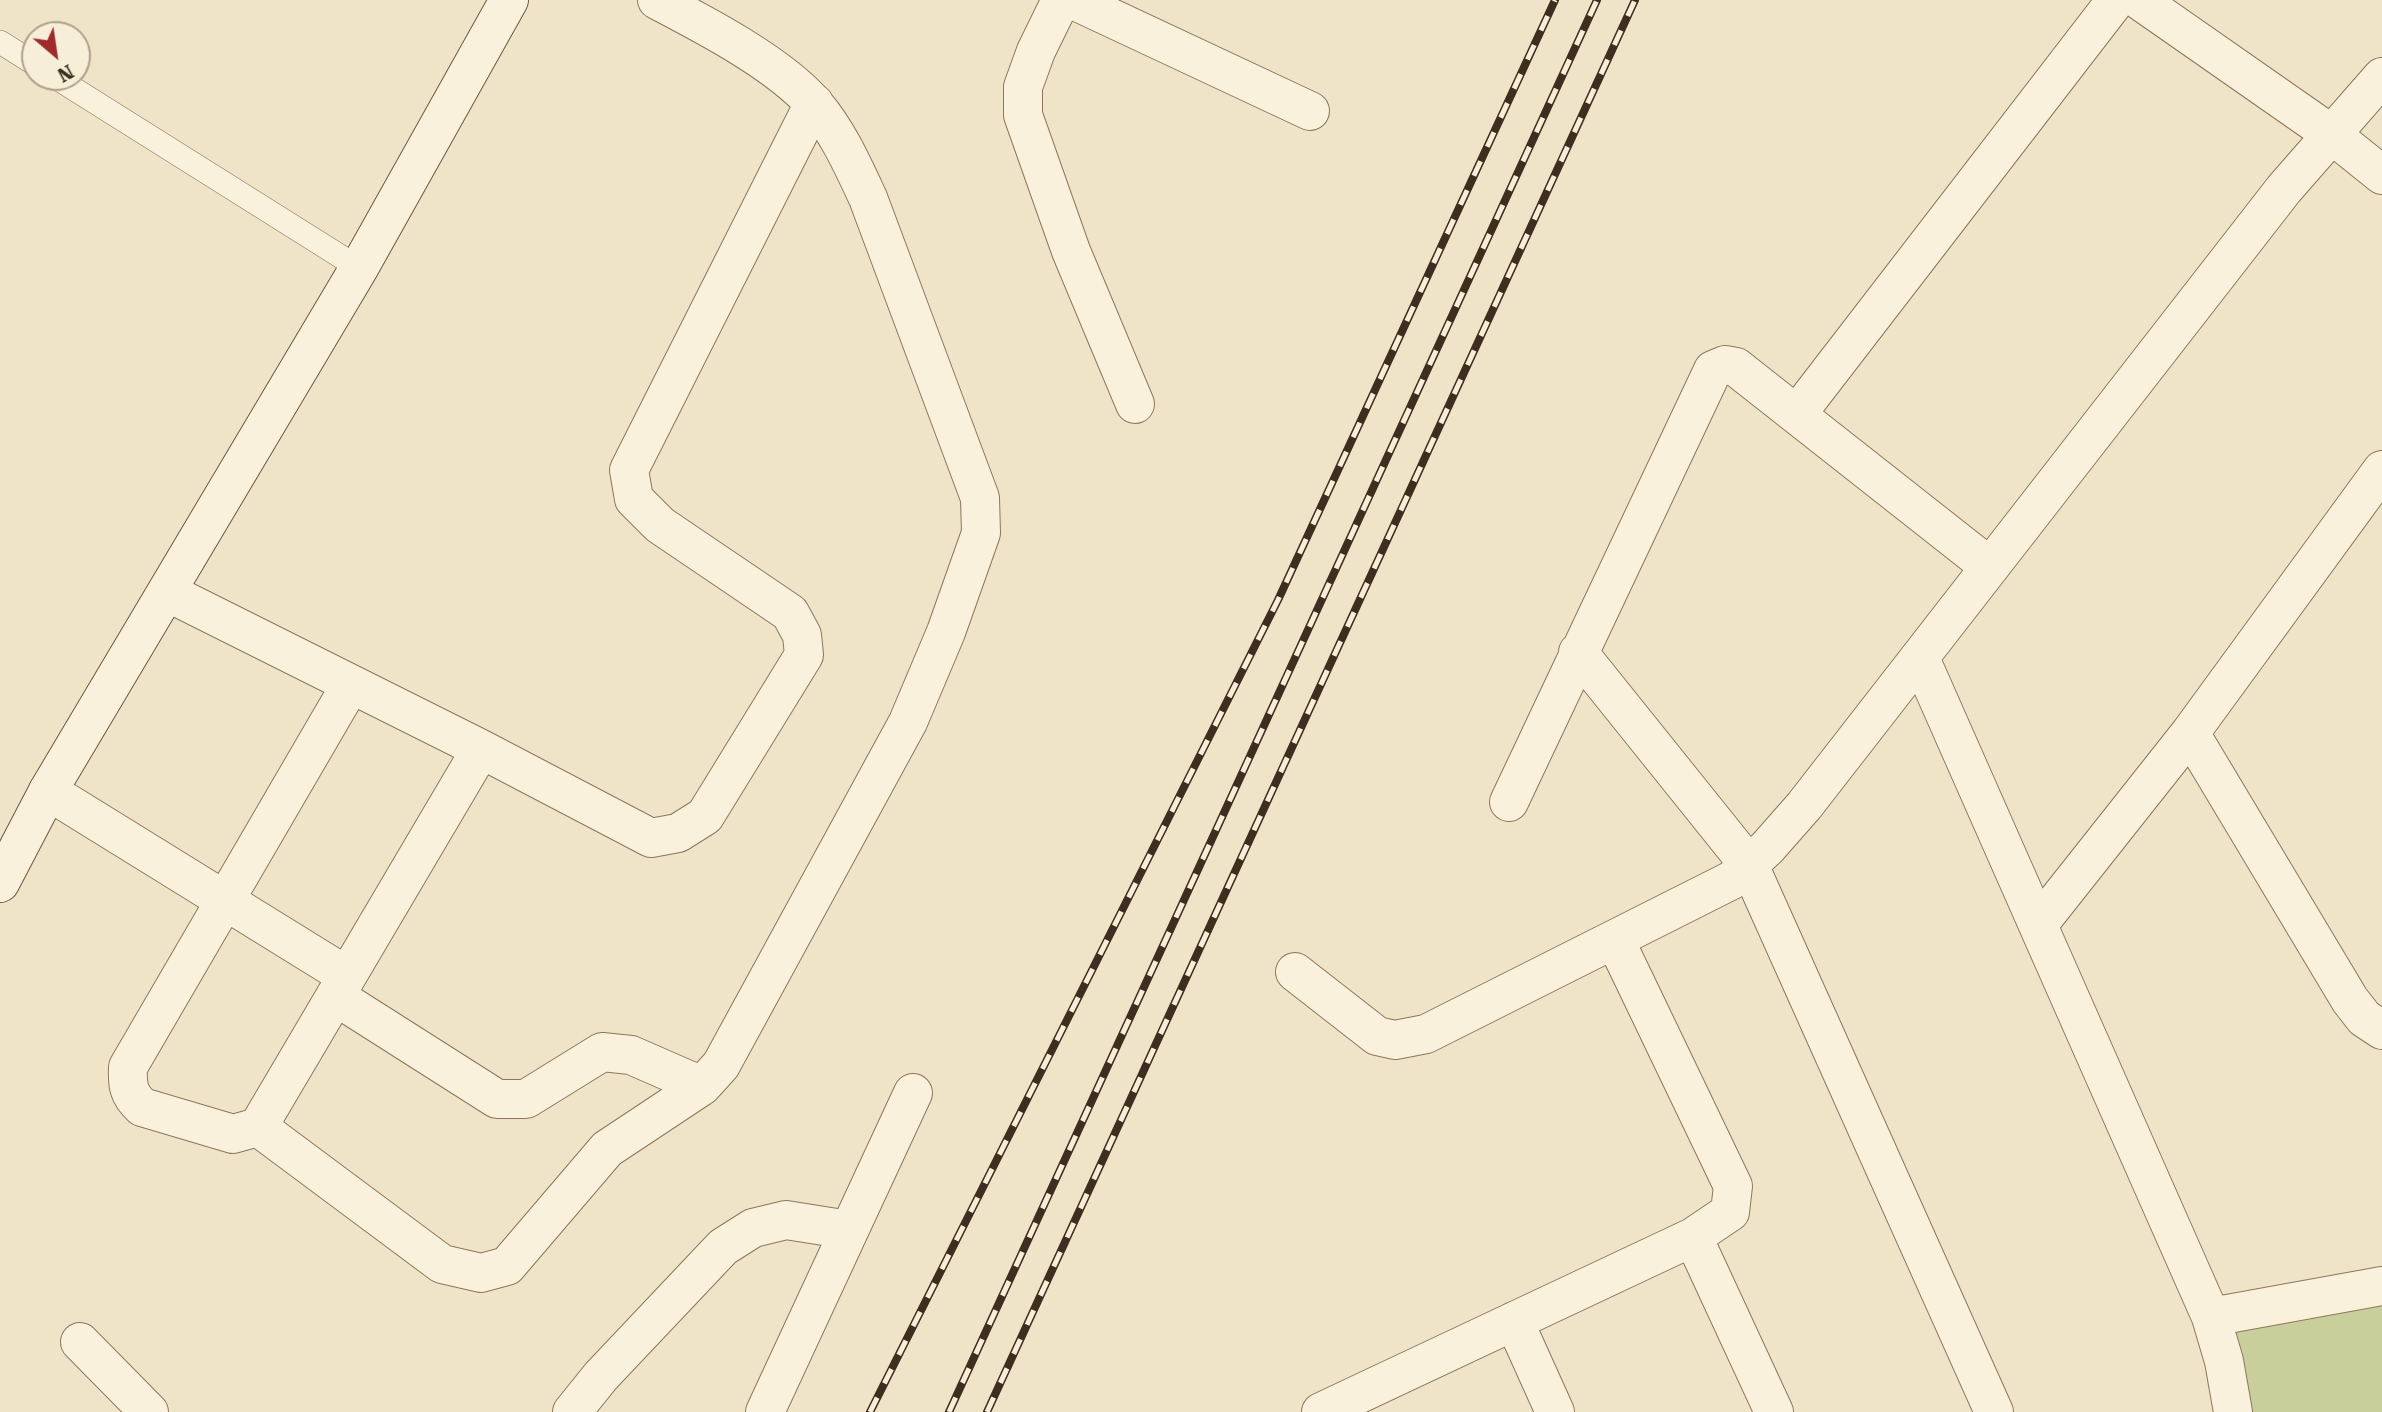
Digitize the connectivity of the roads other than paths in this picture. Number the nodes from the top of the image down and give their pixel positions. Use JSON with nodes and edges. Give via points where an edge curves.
{"nodes":[{"id":1,"x":509,"y":0,"type":"edge"},
{"id":2,"x":657,"y":0,"type":"edge"},
{"id":3,"x":1061,"y":0,"type":"edge"},
{"id":4,"x":1073,"y":0,"type":"edge"},
{"id":5,"x":2116,"y":0,"type":"edge"},
{"id":6,"x":2139,"y":0,"type":"edge"},
{"id":7,"x":0,"y":42,"type":"edge"},
{"id":8,"x":21,"y":55,"type":"edge"},
{"id":9,"x":2382,"y":77,"type":"edge"},
{"id":10,"x":77,"y":91,"type":"edge"},
{"id":11,"x":814,"y":103,"type":"junction"},
{"id":12,"x":1310,"y":111,"type":"dead end"},
{"id":13,"x":2332,"y":134,"type":"junction"},
{"id":14,"x":2382,"y":175,"type":"edge"},
{"id":15,"x":359,"y":268,"type":"junction"},
{"id":16,"x":1135,"y":404,"type":"dead end"},
{"id":17,"x":1797,"y":414,"type":"junction"},
{"id":18,"x":2382,"y":470,"type":"edge"},
{"id":19,"x":1990,"y":566,"type":"junction"},
{"id":20,"x":167,"y":592,"type":"junction"},
{"id":21,"x":1578,"y":652,"type":"junction"},
{"id":22,"x":1920,"y":658,"type":"junction"},
{"id":23,"x":351,"y":684,"type":"junction"},
{"id":24,"x":2190,"y":733,"type":"junction"},
{"id":25,"x":481,"y":749,"type":"junction"},
{"id":26,"x":48,"y":791,"type":"junction"},
{"id":27,"x":1509,"y":802,"type":"dead end"},
{"id":28,"x":1749,"y":865,"type":"junction"},
{"id":29,"x":0,"y":883,"type":"edge"},
{"id":30,"x":226,"y":902,"type":"junction"},
{"id":31,"x":2038,"y":925,"type":"junction"},
{"id":32,"x":1615,"y":940,"type":"junction"},
{"id":33,"x":1295,"y":972,"type":"dead end"},
{"id":34,"x":341,"y":986,"type":"junction"},
{"id":35,"x":2382,"y":1030,"type":"edge"},
{"id":36,"x":702,"y":1086,"type":"junction"},
{"id":37,"x":913,"y":1093,"type":"dead end"},
{"id":38,"x":258,"y":1127,"type":"junction"},
{"id":39,"x":849,"y":1230,"type":"junction"},
{"id":40,"x":1693,"y":1237,"type":"junction"},
{"id":41,"x":2382,"y":1286,"type":"edge"},
{"id":42,"x":2211,"y":1317,"type":"junction"},
{"id":43,"x":1514,"y":1321,"type":"junction"},
{"id":44,"x":80,"y":1342,"type":"dead end"},
{"id":45,"x":1379,"y":1400,"type":"edge"},
{"id":46,"x":149,"y":1412,"type":"edge"},
{"id":47,"x":572,"y":1412,"type":"edge"},
{"id":48,"x":765,"y":1412,"type":"edge"},
{"id":49,"x":1321,"y":1412,"type":"edge"},
{"id":50,"x":1555,"y":1412,"type":"edge"},
{"id":51,"x":1774,"y":1412,"type":"edge"},
{"id":52,"x":1994,"y":1412,"type":"edge"},
{"id":53,"x":2233,"y":1412,"type":"edge"}],
"edges":[{"from":1,"to":15,"type":"street"},
{"from":2,"to":11,"type":"street","via":[[765,63]]},
{"from":3,"to":16,"type":"street","via":[[1023,87],[1023,114],[1071,251]]},
{"from":4,"to":12,"type":"street"},
{"from":5,"to":17,"type":"street"},
{"from":6,"to":13,"type":"street"},
{"from":7,"to":8,"type":"lane"},
{"from":9,"to":13,"type":"street"},
{"from":10,"to":15,"type":"lane"},
{"from":11,"to":25,"type":"street","via":[[629,470],[634,499],[660,525],[790,613],[802,635],[804,655],[705,816],[678,834],[651,838]]},
{"from":11,"to":36,"type":"street","via":[[868,198],[980,498],[981,533],[908,722],[720,1065]]},
{"from":13,"to":14,"type":"street"},
{"from":13,"to":19,"type":"street"},
{"from":15,"to":20,"type":"street"},
{"from":17,"to":19,"type":"street"},
{"from":17,"to":21,"type":"street","via":[[1736,367],[1713,370]]},
{"from":18,"to":24,"type":"street"},
{"from":19,"to":22,"type":"street"},
{"from":20,"to":23,"type":"street"},
{"from":20,"to":26,"type":"street"},
{"from":21,"to":27,"type":"street"},
{"from":21,"to":28,"type":"street"},
{"from":22,"to":28,"type":"street","via":[[1804,806]]},
{"from":22,"to":31,"type":"street"},
{"from":23,"to":25,"type":"street"},
{"from":23,"to":30,"type":"street"},
{"from":24,"to":31,"type":"street"},
{"from":24,"to":35,"type":"street","via":[[2350,1000],[2364,1018]]},
{"from":25,"to":34,"type":"street"},
{"from":26,"to":29,"type":"street"},
{"from":26,"to":30,"type":"street"},
{"from":28,"to":32,"type":"street","via":[[1732,880]]},
{"from":28,"to":52,"type":"street"},
{"from":30,"to":34,"type":"street"},
{"from":30,"to":38,"type":"street","via":[[128,1068],[127,1084],[131,1097],[142,1107],[233,1134]]},
{"from":31,"to":42,"type":"street"},
{"from":32,"to":33,"type":"street","via":[[1426,1034],[1395,1040],[1377,1036]]},
{"from":32,"to":40,"type":"street","via":[[1733,1186],[1730,1212]]},
{"from":34,"to":36,"type":"street","via":[[498,1099],[526,1099],[602,1052],[631,1055]]},
{"from":34,"to":38,"type":"street"},
{"from":36,"to":38,"type":"street","via":[[607,1149],[507,1266],[481,1273],[442,1264]]},
{"from":37,"to":39,"type":"street"},
{"from":39,"to":47,"type":"street","via":[[786,1220],[753,1228],[723,1247]]},
{"from":39,"to":48,"type":"street"},
{"from":40,"to":43,"type":"street"},
{"from":40,"to":51,"type":"street"},
{"from":41,"to":42,"type":"street"},
{"from":42,"to":53,"type":"street"},
{"from":43,"to":45,"type":"street"},
{"from":43,"to":50,"type":"street"},
{"from":44,"to":46,"type":"street"},
{"from":45,"to":49,"type":"street"}]}
